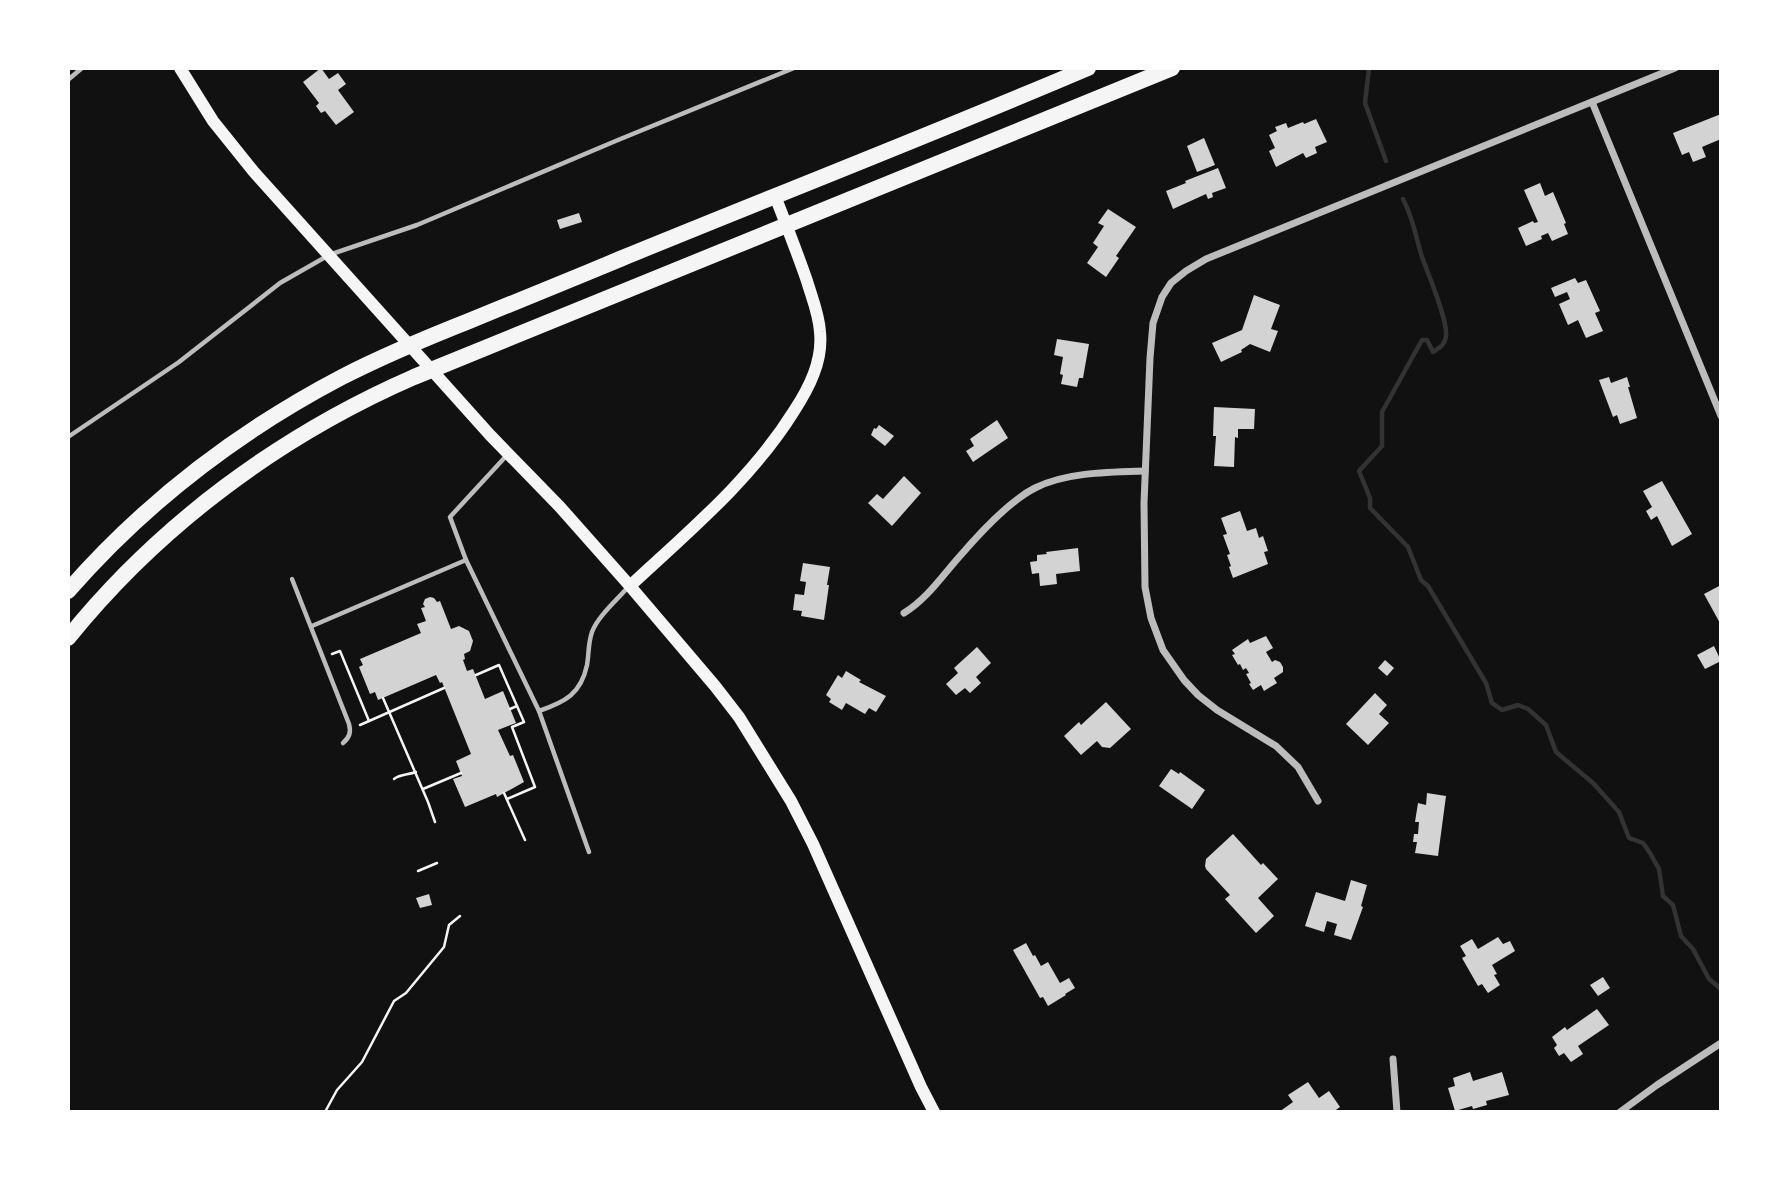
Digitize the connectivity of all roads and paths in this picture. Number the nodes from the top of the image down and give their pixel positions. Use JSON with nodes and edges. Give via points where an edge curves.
{"nodes":[{"id":1,"x":82,"y":68,"type":"edge"},
{"id":2,"x":180,"y":68,"type":"edge"},
{"id":3,"x":794,"y":68,"type":"edge"},
{"id":4,"x":1088,"y":68,"type":"edge"},
{"id":5,"x":1172,"y":68,"type":"edge"},
{"id":6,"x":1675,"y":68,"type":"edge"},
{"id":7,"x":68,"y":78,"type":"edge"},
{"id":8,"x":1592,"y":102,"type":"junction"},
{"id":9,"x":775,"y":196,"type":"junction"},
{"id":10,"x":786,"y":225,"type":"junction"},
{"id":11,"x":329,"y":255,"type":"junction"},
{"id":12,"x":1721,"y":415,"type":"edge"},
{"id":13,"x":68,"y":437,"type":"edge"},
{"id":14,"x":508,"y":454,"type":"junction"},
{"id":15,"x":1146,"y":471,"type":"junction"},
{"id":16,"x":466,"y":560,"type":"junction"},
{"id":17,"x":292,"y":579,"type":"dead end"},
{"id":18,"x":630,"y":586,"type":"junction"},
{"id":19,"x":68,"y":591,"type":"edge"},
{"id":20,"x":904,"y":612,"type":"dead end"},
{"id":21,"x":312,"y":626,"type":"junction"},
{"id":22,"x":68,"y":638,"type":"edge"},
{"id":23,"x":324,"y":657,"type":"junction"},
{"id":24,"x":476,"y":675,"type":"dead end"},
{"id":25,"x":444,"y":688,"type":"dead end"},
{"id":26,"x":383,"y":698,"type":"dead end"},
{"id":27,"x":517,"y":706,"type":"junction"},
{"id":28,"x":510,"y":709,"type":"dead end"},
{"id":29,"x":539,"y":711,"type":"junction"},
{"id":30,"x":390,"y":712,"type":"junction"},
{"id":31,"x":369,"y":721,"type":"junction"},
{"id":32,"x":350,"y":729,"type":"junction"},
{"id":33,"x":343,"y":743,"type":"dead end"},
{"id":34,"x":416,"y":772,"type":"junction"},
{"id":35,"x":461,"y":772,"type":"dead end"},
{"id":36,"x":394,"y":779,"type":"dead end"},
{"id":37,"x":423,"y":789,"type":"junction"},
{"id":38,"x":504,"y":793,"type":"dead end"},
{"id":39,"x":507,"y":799,"type":"junction"},
{"id":40,"x":1318,"y":800,"type":"dead end"},
{"id":41,"x":435,"y":822,"type":"dead end"},
{"id":42,"x":525,"y":840,"type":"dead end"},
{"id":43,"x":589,"y":852,"type":"dead end"},
{"id":44,"x":437,"y":863,"type":"dead end"},
{"id":45,"x":418,"y":871,"type":"dead end"},
{"id":46,"x":460,"y":916,"type":"dead end"},
{"id":47,"x":1721,"y":1043,"type":"edge"},
{"id":48,"x":1393,"y":1059,"type":"dead end"},
{"id":49,"x":325,"y":1112,"type":"edge"},
{"id":50,"x":934,"y":1112,"type":"edge"},
{"id":51,"x":1397,"y":1112,"type":"edge"},
{"id":52,"x":1620,"y":1112,"type":"edge"}],
"edges":[{"from":1,"to":7,"type":"lane"},
{"from":2,"to":11,"type":"main road","via":[[213,121]]},
{"from":3,"to":11,"type":"lane","via":[[418,225]]},
{"from":4,"to":9,"type":"highway"},
{"from":5,"to":10,"type":"highway"},
{"from":6,"to":8,"type":"street"},
{"from":8,"to":12,"type":"street"},
{"from":8,"to":15,"type":"street","via":[[1237,245],[1171,283],[1153,323]]},
{"from":9,"to":10,"type":"main road"},
{"from":9,"to":19,"type":"highway","via":[[389,355],[301,400],[176,487]]},
{"from":10,"to":18,"type":"main road","via":[[819,318],[821,342],[810,383],[759,461]]},
{"from":10,"to":22,"type":"highway","via":[[405,380],[320,424],[177,525]]},
{"from":11,"to":13,"type":"lane","via":[[280,284],[179,362]]},
{"from":11,"to":14,"type":"main road"},
{"from":14,"to":16,"type":"lane","via":[[450,517]]},
{"from":14,"to":18,"type":"main road"},
{"from":15,"to":20,"type":"street","via":[[1069,478],[1035,488],[1005,510],[925,597]]},
{"from":15,"to":40,"type":"street","via":[[1145,587],[1163,650],[1198,695],[1276,746],[1297,767]]},
{"from":16,"to":21,"type":"lane"},
{"from":16,"to":29,"type":"lane"},
{"from":17,"to":21,"type":"lane"},
{"from":18,"to":29,"type":"lane","via":[[590,635],[581,683],[560,704]]},
{"from":18,"to":50,"type":"main road","via":[[739,717],[791,801]]},
{"from":21,"to":23,"type":"lane"},
{"from":23,"to":31,"type":"path","via":[[340,651]]},
{"from":23,"to":32,"type":"lane"},
{"from":24,"to":27,"type":"path","via":[[499,665]]},
{"from":25,"to":30,"type":"path"},
{"from":26,"to":30,"type":"path"},
{"from":27,"to":28,"type":"path"},
{"from":27,"to":39,"type":"path","via":[[524,722],[512,727],[536,787]]},
{"from":29,"to":43,"type":"lane"},
{"from":30,"to":31,"type":"path"},
{"from":30,"to":34,"type":"path"},
{"from":31,"to":32,"type":"path"},
{"from":32,"to":33,"type":"lane"},
{"from":34,"to":36,"type":"path"},
{"from":34,"to":37,"type":"path"},
{"from":35,"to":37,"type":"path"},
{"from":37,"to":41,"type":"path"},
{"from":38,"to":39,"type":"path"},
{"from":39,"to":42,"type":"path"},
{"from":44,"to":45,"type":"path"},
{"from":46,"to":49,"type":"path","via":[[449,925],[444,947],[394,1001],[362,1062]]},
{"from":47,"to":52,"type":"street"},
{"from":48,"to":51,"type":"street"}]}
